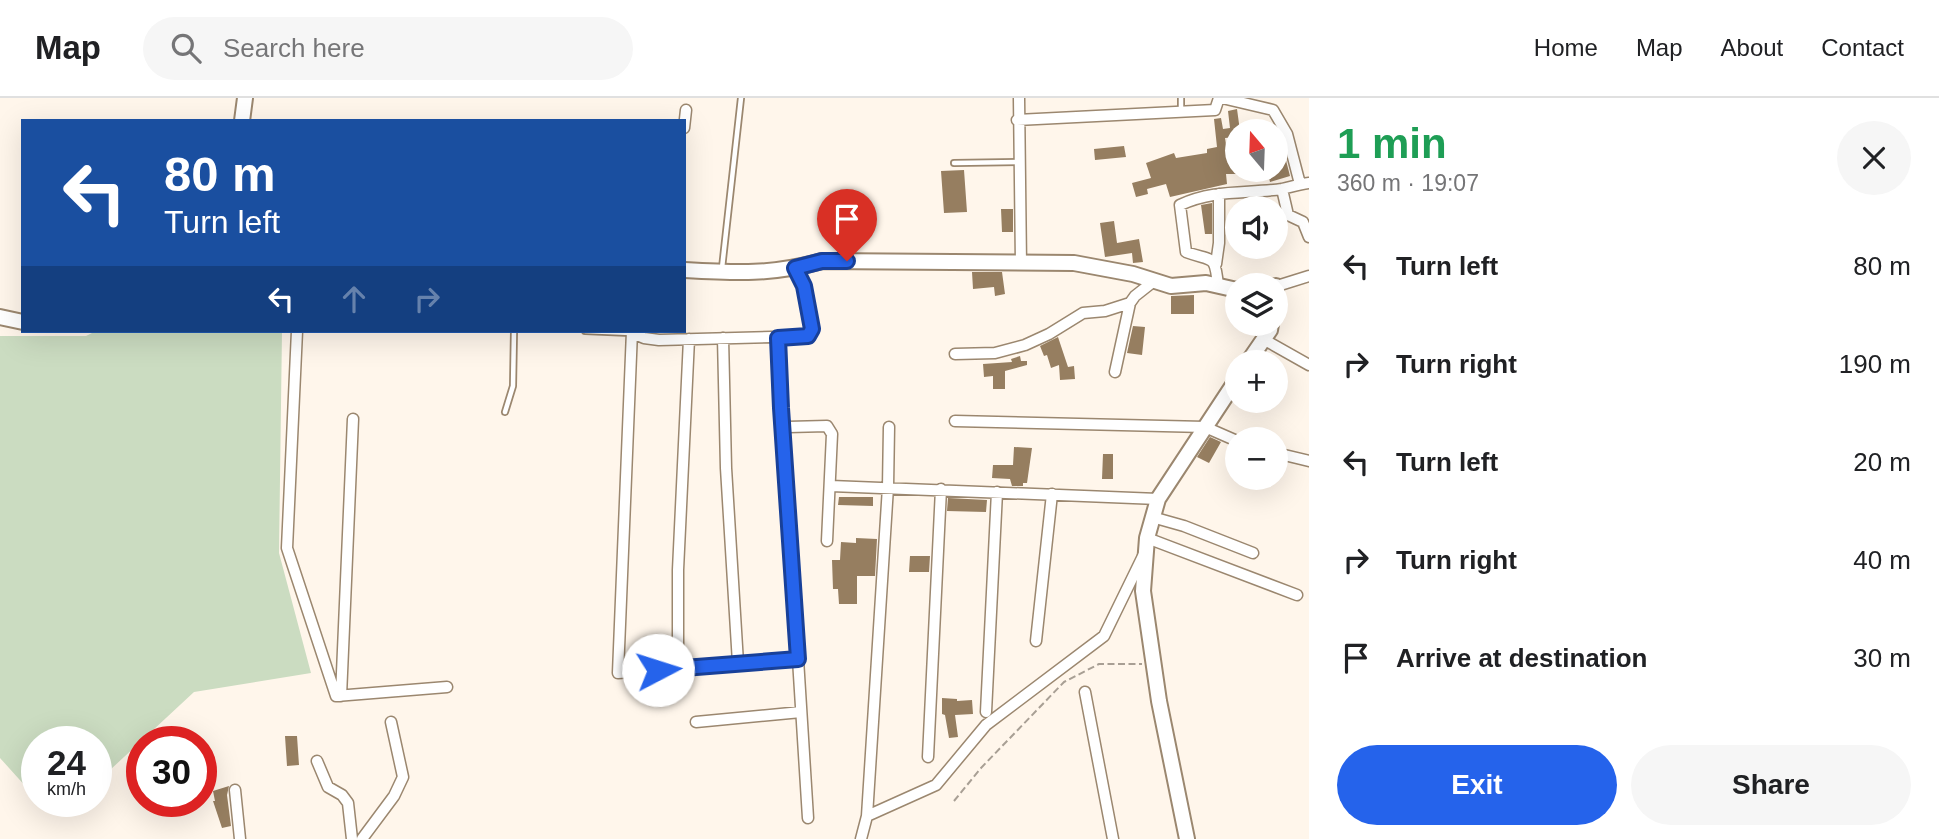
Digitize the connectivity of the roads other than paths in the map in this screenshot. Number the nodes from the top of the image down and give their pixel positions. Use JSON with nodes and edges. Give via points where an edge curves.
{"nodes":[{"id":1,"x":245,"y":98,"type":"edge"},
{"id":2,"x":1019,"y":98,"type":"edge"},
{"id":3,"x":1181,"y":98,"type":"edge"},
{"id":4,"x":1220,"y":98,"type":"edge"},
{"id":5,"x":741,"y":99,"type":"edge"},
{"id":6,"x":687,"y":110,"type":"dead end"},
{"id":7,"x":1181,"y":112,"type":"junction"},
{"id":8,"x":243,"y":119,"type":"edge"},
{"id":9,"x":686,"y":119,"type":"edge"},
{"id":10,"x":1017,"y":120,"type":"junction"},
{"id":11,"x":1019,"y":162,"type":"junction"},
{"id":12,"x":954,"y":163,"type":"dead end"},
{"id":13,"x":1304,"y":184,"type":"edge"},
{"id":14,"x":1282,"y":189,"type":"junction"},
{"id":15,"x":1219,"y":194,"type":"junction"},
{"id":16,"x":1309,"y":237,"type":"edge"},
{"id":17,"x":1021,"y":264,"type":"junction"},
{"id":18,"x":1216,"y":264,"type":"junction"},
{"id":19,"x":795,"y":268,"type":"junction"},
{"id":20,"x":686,"y":270,"type":"edge"},
{"id":21,"x":722,"y":272,"type":"junction"},
{"id":22,"x":1309,"y":276,"type":"edge"},
{"id":23,"x":1154,"y":281,"type":"junction"},
{"id":24,"x":1288,"y":284,"type":"edge"},
{"id":25,"x":1218,"y":286,"type":"junction"},
{"id":26,"x":1225,"y":287,"type":"edge"},
{"id":27,"x":1130,"y":303,"type":"junction"},
{"id":28,"x":0,"y":317,"type":"edge"},
{"id":29,"x":21,"y":322,"type":"edge"},
{"id":30,"x":297,"y":333,"type":"edge"},
{"id":31,"x":514,"y":333,"type":"edge"},
{"id":32,"x":632,"y":333,"type":"edge"},
{"id":33,"x":634,"y":333,"type":"edge"},
{"id":34,"x":1265,"y":336,"type":"edge"},
{"id":35,"x":723,"y":338,"type":"junction"},
{"id":36,"x":778,"y":338,"type":"junction"},
{"id":37,"x":689,"y":339,"type":"junction"},
{"id":38,"x":1264,"y":339,"type":"junction"},
{"id":39,"x":1256,"y":350,"type":"edge"},
{"id":40,"x":955,"y":354,"type":"dead end"},
{"id":41,"x":1309,"y":365,"type":"edge"},
{"id":42,"x":1115,"y":373,"type":"dead end"},
{"id":43,"x":1225,"y":397,"type":"edge"},
{"id":44,"x":505,"y":412,"type":"dead end"},
{"id":45,"x":353,"y":419,"type":"dead end"},
{"id":46,"x":782,"y":420,"type":"junction"},
{"id":47,"x":955,"y":421,"type":"dead end"},
{"id":48,"x":889,"y":427,"type":"dead end"},
{"id":49,"x":1205,"y":427,"type":"junction"},
{"id":50,"x":1225,"y":436,"type":"edge"},
{"id":51,"x":1288,"y":456,"type":"edge"},
{"id":52,"x":1309,"y":461,"type":"edge"},
{"id":53,"x":831,"y":486,"type":"junction"},
{"id":54,"x":888,"y":487,"type":"junction"},
{"id":55,"x":941,"y":489,"type":"junction"},
{"id":56,"x":997,"y":492,"type":"junction"},
{"id":57,"x":1052,"y":494,"type":"junction"},
{"id":58,"x":1158,"y":499,"type":"junction"},
{"id":59,"x":1152,"y":517,"type":"junction"},
{"id":60,"x":827,"y":541,"type":"dead end"},
{"id":61,"x":1147,"y":543,"type":"junction"},
{"id":62,"x":1253,"y":553,"type":"dead end"},
{"id":63,"x":1297,"y":594,"type":"dead end"},
{"id":64,"x":1036,"y":641,"type":"dead end"},
{"id":65,"x":798,"y":659,"type":"junction"},
{"id":66,"x":738,"y":663,"type":"junction"},
{"id":67,"x":677,"y":668,"type":"junction"},
{"id":68,"x":447,"y":687,"type":"dead end"},
{"id":69,"x":1085,"y":692,"type":"dead end"},
{"id":70,"x":341,"y":696,"type":"junction"},
{"id":71,"x":801,"y":712,"type":"junction"},
{"id":72,"x":986,"y":712,"type":"dead end"},
{"id":73,"x":391,"y":722,"type":"dead end"},
{"id":74,"x":696,"y":722,"type":"dead end"},
{"id":75,"x":929,"y":757,"type":"dead end"},
{"id":76,"x":317,"y":761,"type":"dead end"},
{"id":77,"x":235,"y":790,"type":"dead end"},
{"id":78,"x":867,"y":816,"type":"junction"},
{"id":79,"x":808,"y":818,"type":"dead end"},
{"id":80,"x":240,"y":839,"type":"edge"},
{"id":81,"x":352,"y":839,"type":"edge"},
{"id":82,"x":362,"y":839,"type":"edge"},
{"id":83,"x":861,"y":839,"type":"edge"},
{"id":84,"x":1113,"y":839,"type":"edge"},
{"id":85,"x":1188,"y":839,"type":"edge"}],
"edges":[{"from":1,"to":8,"type":"street"},
{"from":2,"to":10,"type":"street"},
{"from":3,"to":7,"type":"lane"},
{"from":4,"to":7,"type":"street","via":[[1216,110]]},
{"from":4,"to":13,"type":"street","via":[[1273,110],[1287,134]]},
{"from":5,"to":21,"type":"lane"},
{"from":6,"to":9,"type":"street"},
{"from":7,"to":10,"type":"street"},
{"from":10,"to":11,"type":"street"},
{"from":11,"to":12,"type":"lane"},
{"from":11,"to":17,"type":"street"},
{"from":13,"to":14,"type":"street"},
{"from":14,"to":15,"type":"street"},
{"from":14,"to":16,"type":"street","via":[[1288,215],[1303,222]]},
{"from":15,"to":18,"type":"street"},
{"from":15,"to":18,"type":"street","via":[[1179,207],[1185,252]]},
{"from":17,"to":19,"type":"street","via":[[822,261]]},
{"from":17,"to":23,"type":"street","via":[[1074,263]]},
{"from":18,"to":25,"type":"street"},
{"from":19,"to":21,"type":"street"},
{"from":19,"to":36,"type":"street","via":[[804,286],[812,329],[808,336]]},
{"from":20,"to":21,"type":"street"},
{"from":22,"to":24,"type":"street"},
{"from":23,"to":25,"type":"street","via":[[1171,286]]},
{"from":23,"to":27,"type":"street"},
{"from":25,"to":26,"type":"street"},
{"from":27,"to":40,"type":"street","via":[[1083,313],[1025,345],[995,353]]},
{"from":27,"to":42,"type":"street"},
{"from":28,"to":29,"type":"street"},
{"from":30,"to":70,"type":"street","via":[[287,548],[335,696]]},
{"from":31,"to":44,"type":"lane","via":[[513,386]]},
{"from":32,"to":67,"type":"street","via":[[618,673]]},
{"from":33,"to":37,"type":"street","via":[[659,340]]},
{"from":34,"to":38,"type":"street"},
{"from":35,"to":36,"type":"street"},
{"from":35,"to":37,"type":"street"},
{"from":35,"to":66,"type":"street"},
{"from":36,"to":46,"type":"street"},
{"from":37,"to":67,"type":"street"},
{"from":38,"to":39,"type":"street"},
{"from":38,"to":41,"type":"street"},
{"from":43,"to":49,"type":"street"},
{"from":45,"to":70,"type":"street"},
{"from":46,"to":53,"type":"street","via":[[788,427],[829,428]]},
{"from":46,"to":65,"type":"street"},
{"from":47,"to":49,"type":"street"},
{"from":48,"to":54,"type":"street"},
{"from":49,"to":50,"type":"street"},
{"from":49,"to":58,"type":"street"},
{"from":51,"to":52,"type":"street"},
{"from":53,"to":54,"type":"street"},
{"from":53,"to":60,"type":"street"},
{"from":54,"to":55,"type":"street"},
{"from":54,"to":78,"type":"street"},
{"from":55,"to":56,"type":"street"},
{"from":55,"to":75,"type":"street"},
{"from":56,"to":57,"type":"street"},
{"from":56,"to":72,"type":"street"},
{"from":57,"to":58,"type":"street"},
{"from":57,"to":64,"type":"street"},
{"from":58,"to":59,"type":"street"},
{"from":59,"to":61,"type":"street"},
{"from":59,"to":62,"type":"street"},
{"from":61,"to":63,"type":"street"},
{"from":61,"to":78,"type":"street","via":[[1104,636],[986,725],[936,785]]},
{"from":61,"to":85,"type":"street","via":[[1143,591],[1159,701]]},
{"from":65,"to":66,"type":"street"},
{"from":65,"to":71,"type":"street"},
{"from":66,"to":67,"type":"street"},
{"from":68,"to":70,"type":"street"},
{"from":69,"to":84,"type":"street"},
{"from":71,"to":74,"type":"street"},
{"from":71,"to":79,"type":"street"},
{"from":73,"to":82,"type":"street","via":[[402,777],[394,796]]},
{"from":76,"to":81,"type":"street","via":[[328,787],[348,803]]},
{"from":77,"to":80,"type":"street"},
{"from":78,"to":83,"type":"street"}]}
